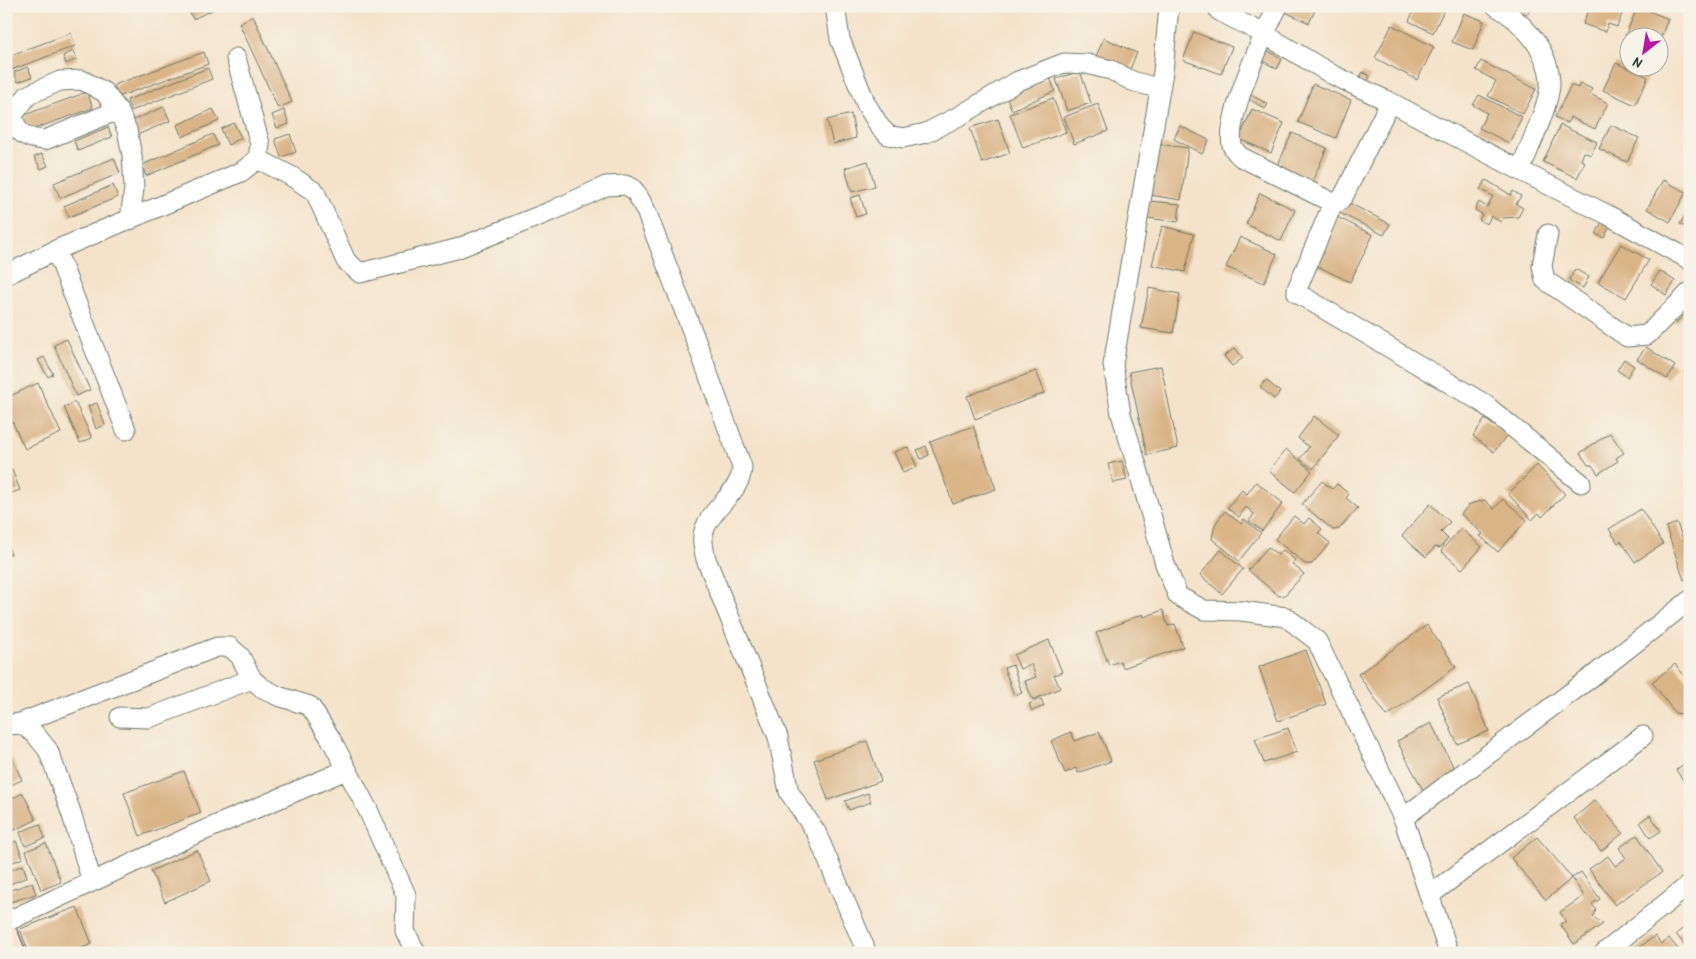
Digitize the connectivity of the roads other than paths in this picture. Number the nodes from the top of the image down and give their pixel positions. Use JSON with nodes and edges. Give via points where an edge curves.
{"nodes":[{"id":1,"x":835,"y":6,"type":"edge"},
{"id":2,"x":1169,"y":6,"type":"edge"},
{"id":3,"x":1278,"y":6,"type":"edge"},
{"id":4,"x":1496,"y":6,"type":"edge"},
{"id":5,"x":1219,"y":11,"type":"dead end"},
{"id":6,"x":1264,"y":34,"type":"junction"},
{"id":7,"x":236,"y":58,"type":"dead end"},
{"id":8,"x":1160,"y":89,"type":"junction"},
{"id":9,"x":1390,"y":102,"type":"junction"},
{"id":10,"x":118,"y":110,"type":"junction"},
{"id":11,"x":258,"y":158,"type":"junction"},
{"id":12,"x":1520,"y":170,"type":"junction"},
{"id":13,"x":1333,"y":203,"type":"junction"},
{"id":14,"x":130,"y":220,"type":"junction"},
{"id":15,"x":1548,"y":234,"type":"dead end"},
{"id":16,"x":56,"y":250,"type":"junction"},
{"id":17,"x":1690,"y":260,"type":"edge"},
{"id":18,"x":6,"y":275,"type":"edge"},
{"id":19,"x":1690,"y":292,"type":"edge"},
{"id":20,"x":126,"y":430,"type":"dead end"},
{"id":21,"x":1581,"y":483,"type":"dead end"},
{"id":22,"x":1690,"y":600,"type":"edge"},
{"id":23,"x":252,"y":679,"type":"junction"},
{"id":24,"x":120,"y":717,"type":"dead end"},
{"id":25,"x":13,"y":724,"type":"edge"},
{"id":26,"x":1643,"y":736,"type":"dead end"},
{"id":27,"x":346,"y":770,"type":"junction"},
{"id":28,"x":1403,"y":818,"type":"junction"},
{"id":29,"x":92,"y":882,"type":"junction"},
{"id":30,"x":1690,"y":884,"type":"edge"},
{"id":31,"x":1430,"y":895,"type":"junction"},
{"id":32,"x":6,"y":922,"type":"edge"},
{"id":33,"x":6,"y":938,"type":"edge"},
{"id":34,"x":12,"y":953,"type":"edge"},
{"id":35,"x":416,"y":953,"type":"edge"},
{"id":36,"x":867,"y":953,"type":"edge"},
{"id":37,"x":1449,"y":953,"type":"edge"},
{"id":38,"x":1604,"y":953,"type":"edge"}],
"edges":[{"from":1,"to":8,"type":"street","via":[[840,39],[866,104],[888,135],[903,138],[926,133],[1018,81],[1064,63],[1111,70],[1132,82]]},
{"from":2,"to":8,"type":"street"},
{"from":3,"to":6,"type":"street"},
{"from":4,"to":12,"type":"street","via":[[1535,41],[1550,83],[1545,108]]},
{"from":5,"to":6,"type":"street"},
{"from":6,"to":9,"type":"street"},
{"from":6,"to":13,"type":"street","via":[[1235,110],[1232,148],[1241,157]]},
{"from":7,"to":11,"type":"street","via":[[260,144]]},
{"from":8,"to":28,"type":"street","via":[[1113,365],[1121,414],[1165,564],[1178,596],[1204,610],[1286,616],[1316,641]]},
{"from":9,"to":12,"type":"street"},
{"from":9,"to":13,"type":"street","via":[[1344,195],[1340,202]]},
{"from":10,"to":10,"type":"street","via":[[104,92],[82,80],[60,81],[28,95],[13,115],[14,124],[21,133],[33,140],[45,140]]},
{"from":10,"to":14,"type":"street","via":[[127,130],[132,155],[134,188]]},
{"from":11,"to":14,"type":"street","via":[[241,172]]},
{"from":11,"to":36,"type":"street","via":[[315,192],[346,260],[360,273],[456,249],[606,186],[625,186],[637,194],[671,275],[742,467],[738,482],[704,531],[706,559],[778,737],[789,792],[816,832]]},
{"from":12,"to":17,"type":"street"},
{"from":13,"to":21,"type":"street","via":[[1298,293],[1483,403]]},
{"from":14,"to":16,"type":"street"},
{"from":15,"to":19,"type":"street","via":[[1542,266],[1545,280],[1628,337],[1648,336]]},
{"from":16,"to":18,"type":"street"},
{"from":16,"to":20,"type":"street"},
{"from":22,"to":28,"type":"street"},
{"from":23,"to":24,"type":"street","via":[[149,718]]},
{"from":23,"to":25,"type":"street","via":[[240,656],[230,647],[217,647]]},
{"from":23,"to":27,"type":"street","via":[[278,696],[310,706]]},
{"from":25,"to":29,"type":"street","via":[[35,734],[48,750],[72,812]]},
{"from":26,"to":31,"type":"street"},
{"from":27,"to":29,"type":"street"},
{"from":27,"to":35,"type":"street","via":[[368,810],[406,895],[405,930]]},
{"from":28,"to":31,"type":"street"},
{"from":29,"to":32,"type":"street"},
{"from":30,"to":38,"type":"street"},
{"from":31,"to":37,"type":"street"},
{"from":33,"to":34,"type":"main road"}]}
